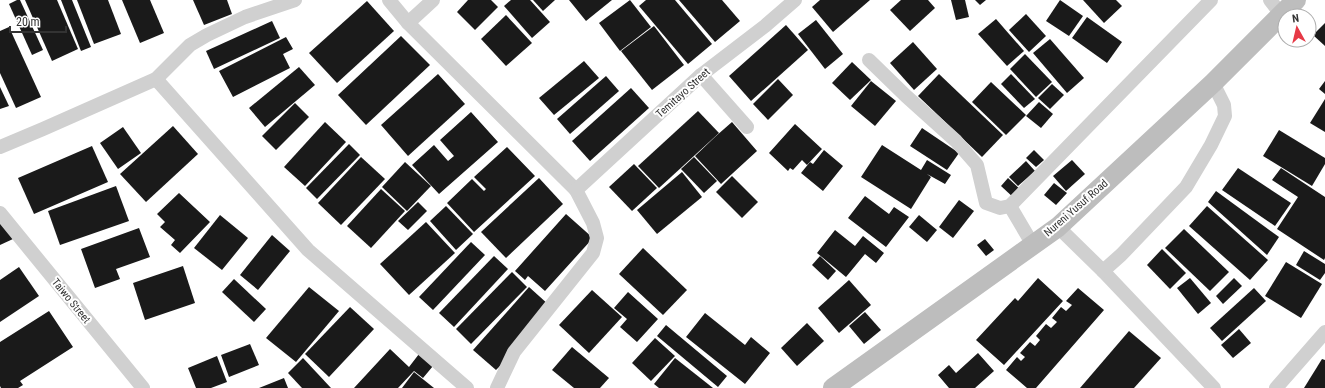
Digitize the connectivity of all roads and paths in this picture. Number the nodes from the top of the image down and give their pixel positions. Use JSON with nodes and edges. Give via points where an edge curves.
{"nodes":[{"id":1,"x":295,"y":0,"type":"edge"},
{"id":2,"x":389,"y":0,"type":"edge"},
{"id":3,"x":432,"y":0,"type":"edge"},
{"id":4,"x":795,"y":0,"type":"edge"},
{"id":5,"x":1211,"y":0,"type":"edge"},
{"id":6,"x":1296,"y":0,"type":"edge"},
{"id":7,"x":1276,"y":7,"type":"edge"},
{"id":8,"x":408,"y":23,"type":"junction"},
{"id":9,"x":868,"y":60,"type":"dead end"},
{"id":10,"x":701,"y":76,"type":"junction"},
{"id":11,"x":156,"y":79,"type":"junction"},
{"id":12,"x":1213,"y":83,"type":"junction"},
{"id":13,"x":747,"y":127,"type":"dead end"},
{"id":14,"x":0,"y":147,"type":"edge"},
{"id":15,"x":576,"y":190,"type":"junction"},
{"id":16,"x":1010,"y":206,"type":"junction"},
{"id":17,"x":0,"y":213,"type":"edge"},
{"id":18,"x":1058,"y":227,"type":"junction"},
{"id":19,"x":1033,"y":245,"type":"junction"},
{"id":20,"x":1103,"y":271,"type":"junction"},
{"id":21,"x":1325,"y":332,"type":"edge"},
{"id":22,"x":143,"y":388,"type":"edge"},
{"id":23,"x":467,"y":388,"type":"edge"},
{"id":24,"x":497,"y":388,"type":"edge"},
{"id":25,"x":833,"y":388,"type":"edge"},
{"id":26,"x":1214,"y":388,"type":"edge"},
{"id":27,"x":1276,"y":388,"type":"edge"}],
"edges":[{"from":1,"to":11,"type":"street","via":[[245,17],[207,35],[190,45]]},
{"from":2,"to":8,"type":"street"},
{"from":3,"to":8,"type":"street"},
{"from":4,"to":10,"type":"street","name":"Temitayo Street"},
{"from":5,"to":16,"type":"street"},
{"from":6,"to":7,"type":"street","name":"Nureni Yusuf Road"},
{"from":7,"to":12,"type":"street","name":"Nureni Yusuf Road"},
{"from":8,"to":15,"type":"street"},
{"from":9,"to":16,"type":"street","via":[[956,141],[977,165],[986,203],[1000,208]]},
{"from":10,"to":13,"type":"street"},
{"from":10,"to":15,"type":"street","name":"Temitayo Street"},
{"from":11,"to":14,"type":"street"},
{"from":11,"to":23,"type":"street","via":[[308,250]]},
{"from":12,"to":18,"type":"street","name":"Nureni Yusuf Road"},
{"from":12,"to":20,"type":"street","via":[[1224,105],[1225,116],[1211,145],[1186,187]]},
{"from":15,"to":24,"type":"street","via":[[593,223],[597,238],[593,253],[514,352]]},
{"from":16,"to":19,"type":"street"},
{"from":17,"to":22,"type":"street","name":"Taiwo Street"},
{"from":18,"to":19,"type":"street","name":"Nureni Yusuf Road"},
{"from":18,"to":20,"type":"street"},
{"from":19,"to":25,"type":"street","name":"Nureni Yusuf Road"},
{"from":20,"to":26,"type":"street"},
{"from":21,"to":27,"type":"street"}]}
